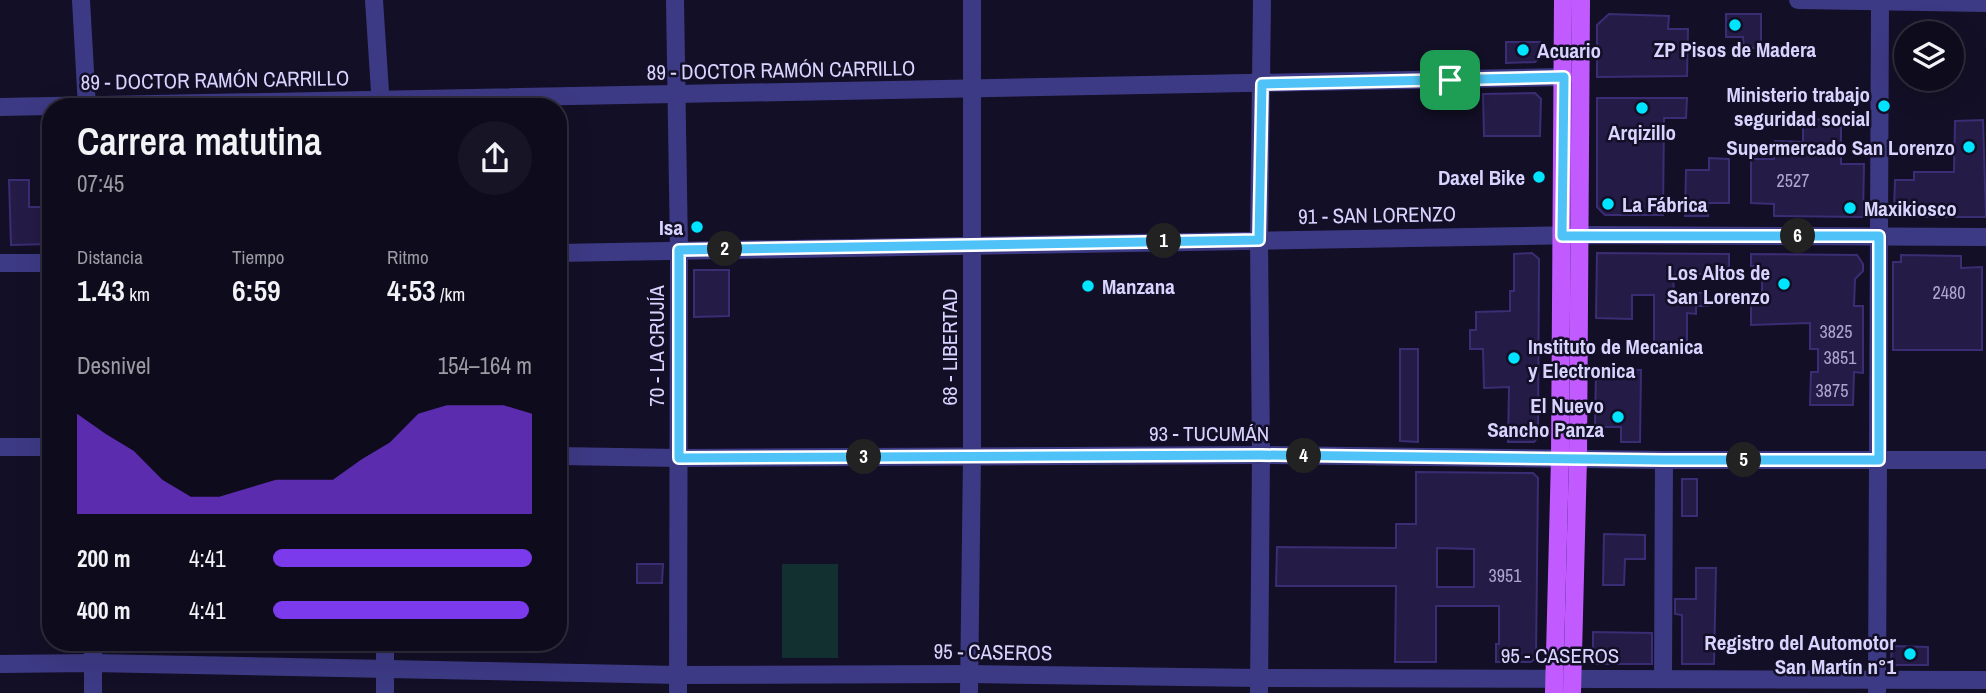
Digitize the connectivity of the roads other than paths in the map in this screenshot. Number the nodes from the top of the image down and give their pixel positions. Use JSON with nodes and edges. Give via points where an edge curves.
{"nodes":[{"id":1,"x":81,"y":0,"type":"edge"},
{"id":2,"x":374,"y":0,"type":"edge"},
{"id":3,"x":675,"y":0,"type":"edge"},
{"id":4,"x":972,"y":0,"type":"edge"},
{"id":5,"x":1262,"y":0,"type":"edge"},
{"id":6,"x":1563,"y":0,"type":"edge"},
{"id":7,"x":1581,"y":0,"type":"edge"},
{"id":8,"x":1798,"y":0,"type":"edge"},
{"id":9,"x":1880,"y":1,"type":"edge"},
{"id":10,"x":1986,"y":4,"type":"edge"},
{"id":11,"x":1564,"y":77,"type":"junction"},
{"id":12,"x":1262,"y":84,"type":"junction"},
{"id":13,"x":972,"y":89,"type":"junction"},
{"id":14,"x":677,"y":95,"type":"junction"},
{"id":15,"x":87,"y":98,"type":"edge"},
{"id":16,"x":381,"y":98,"type":"edge"},
{"id":17,"x":567,"y":98,"type":"edge"},
{"id":18,"x":0,"y":107,"type":"edge"},
{"id":19,"x":42,"y":107,"type":"edge"},
{"id":20,"x":1571,"y":235,"type":"junction"},
{"id":21,"x":1879,"y":236,"type":"junction"},
{"id":22,"x":1986,"y":237,"type":"edge"},
{"id":23,"x":1259,"y":240,"type":"junction"},
{"id":24,"x":971,"y":245,"type":"junction"},
{"id":25,"x":679,"y":250,"type":"junction"},
{"id":26,"x":567,"y":253,"type":"edge"},
{"id":27,"x":42,"y":262,"type":"edge"},
{"id":28,"x":0,"y":263,"type":"edge"},
{"id":29,"x":0,"y":447,"type":"edge"},
{"id":30,"x":42,"y":447,"type":"edge"},
{"id":31,"x":1261,"y":455,"type":"junction"},
{"id":32,"x":567,"y":456,"type":"edge"},
{"id":33,"x":972,"y":456,"type":"junction"},
{"id":34,"x":679,"y":458,"type":"junction"},
{"id":35,"x":1569,"y":458,"type":"junction"},
{"id":36,"x":1664,"y":460,"type":"junction"},
{"id":37,"x":1879,"y":460,"type":"junction"},
{"id":38,"x":1986,"y":460,"type":"edge"},
{"id":39,"x":93,"y":651,"type":"edge"},
{"id":40,"x":385,"y":651,"type":"edge"},
{"id":41,"x":93,"y":663,"type":"junction"},
{"id":42,"x":0,"y":664,"type":"edge"},
{"id":43,"x":385,"y":670,"type":"junction"},
{"id":44,"x":969,"y":674,"type":"junction"},
{"id":45,"x":1663,"y":679,"type":"junction"},
{"id":46,"x":1986,"y":680,"type":"edge"},
{"id":47,"x":678,"y":684,"type":"edge"},
{"id":48,"x":1553,"y":685,"type":"edge"},
{"id":49,"x":1572,"y":685,"type":"edge"},
{"id":50,"x":1259,"y":686,"type":"edge"},
{"id":51,"x":1877,"y":686,"type":"edge"},
{"id":52,"x":93,"y":693,"type":"edge"},
{"id":53,"x":385,"y":693,"type":"edge"},
{"id":54,"x":969,"y":693,"type":"edge"}],
"edges":[{"from":1,"to":15,"type":"street"},
{"from":2,"to":16,"type":"street"},
{"from":3,"to":14,"type":"street","name":"70 - LA CRUJÍA"},
{"from":4,"to":13,"type":"street","name":"68 - LIBERTAD"},
{"from":5,"to":12,"type":"street"},
{"from":6,"to":11,"type":"main road"},
{"from":7,"to":20,"type":"main road"},
{"from":8,"to":9,"type":"street"},
{"from":9,"to":10,"type":"street"},
{"from":9,"to":21,"type":"street"},
{"from":11,"to":12,"type":"street","name":"89 - DOCTOR RAMÓN CARRILLO"},
{"from":11,"to":20,"type":"main road"},
{"from":12,"to":13,"type":"street","name":"89 - DOCTOR RAMÓN CARRILLO"},
{"from":12,"to":23,"type":"street"},
{"from":13,"to":14,"type":"street","name":"89 - DOCTOR RAMÓN CARRILLO"},
{"from":13,"to":24,"type":"street","name":"68 - LIBERTAD"},
{"from":14,"to":17,"type":"street","name":"89 - DOCTOR RAMÓN CARRILLO"},
{"from":14,"to":25,"type":"street","name":"70 - LA CRUJÍA"},
{"from":18,"to":19,"type":"street","name":"89 - DOCTOR RAMÓN CARRILLO"},
{"from":20,"to":21,"type":"street","name":"91 - SAN LORENZO"},
{"from":20,"to":23,"type":"street","name":"91 - SAN LORENZO"},
{"from":20,"to":35,"type":"main road"},
{"from":21,"to":22,"type":"street","name":"91 - SAN LORENZO"},
{"from":21,"to":37,"type":"street"},
{"from":23,"to":24,"type":"street","name":"91 - SAN LORENZO"},
{"from":23,"to":31,"type":"street"},
{"from":24,"to":25,"type":"street","name":"91 - SAN LORENZO"},
{"from":24,"to":33,"type":"street","name":"68 - LIBERTAD"},
{"from":25,"to":26,"type":"street","name":"91 - SAN LORENZO"},
{"from":25,"to":34,"type":"street","name":"70 - LA CRUJÍA"},
{"from":27,"to":28,"type":"street"},
{"from":29,"to":30,"type":"street"},
{"from":31,"to":33,"type":"street","name":"93 - TUCUMÁN"},
{"from":31,"to":35,"type":"street","name":"93 - TUCUMÁN"},
{"from":31,"to":50,"type":"street"},
{"from":32,"to":34,"type":"street","name":"93 - TUCUMÁN"},
{"from":33,"to":34,"type":"street","name":"93 - TUCUMÁN"},
{"from":33,"to":44,"type":"street","name":"68 - LIBERTAD"},
{"from":34,"to":47,"type":"street","name":"70 - LA CRUJÍA"},
{"from":35,"to":36,"type":"street","name":"93 - TUCUMÁN"},
{"from":35,"to":48,"type":"main road"},
{"from":35,"to":49,"type":"main road"},
{"from":36,"to":37,"type":"street","name":"93 - TUCUMÁN"},
{"from":36,"to":45,"type":"street"},
{"from":37,"to":38,"type":"street","name":"93 - TUCUMÁN"},
{"from":37,"to":51,"type":"street"},
{"from":39,"to":41,"type":"street"},
{"from":40,"to":43,"type":"street"},
{"from":41,"to":42,"type":"street","name":"95 - CASEROS"},
{"from":41,"to":43,"type":"street","name":"95 - CASEROS"},
{"from":41,"to":52,"type":"street"},
{"from":43,"to":47,"type":"street","name":"95 - CASEROS"},
{"from":43,"to":53,"type":"street"},
{"from":44,"to":47,"type":"street","name":"95 - CASEROS"},
{"from":44,"to":50,"type":"street","name":"95 - CASEROS"},
{"from":44,"to":54,"type":"street","name":"68 - LIBERTAD"},
{"from":45,"to":49,"type":"street","name":"95 - CASEROS"},
{"from":45,"to":51,"type":"street","name":"95 - CASEROS"},
{"from":46,"to":51,"type":"street","name":"95 - CASEROS"},
{"from":48,"to":49,"type":"street","name":"95 - CASEROS"},
{"from":48,"to":50,"type":"street","name":"95 - CASEROS"}]}
